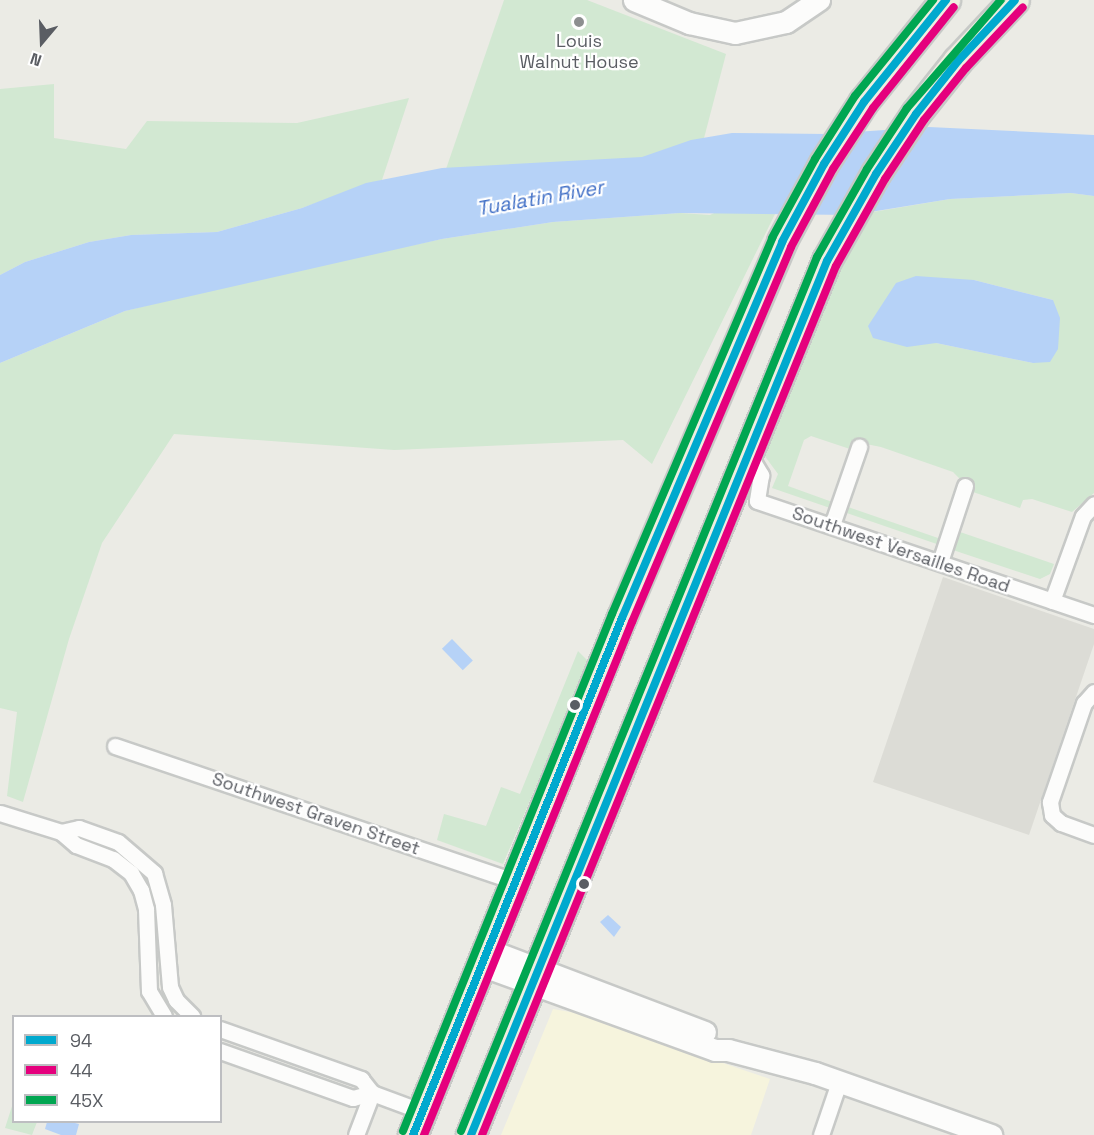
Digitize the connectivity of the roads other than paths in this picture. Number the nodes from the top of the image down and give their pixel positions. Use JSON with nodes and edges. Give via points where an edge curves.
{"nodes":[{"id":1,"x":634,"y":0,"type":"edge"},
{"id":2,"x":819,"y":0,"type":"edge"},
{"id":3,"x":946,"y":0,"type":"edge"},
{"id":4,"x":1015,"y":0,"type":"edge"},
{"id":5,"x":859,"y":447,"type":"dead end"},
{"id":6,"x":748,"y":453,"type":"junction"},
{"id":7,"x":965,"y":486,"type":"dead end"},
{"id":8,"x":1094,"y":504,"type":"edge"},
{"id":9,"x":832,"y":525,"type":"junction"},
{"id":10,"x":940,"y":562,"type":"junction"},
{"id":11,"x":1052,"y":601,"type":"junction"},
{"id":12,"x":1094,"y":615,"type":"edge"},
{"id":13,"x":1094,"y":692,"type":"edge"},
{"id":14,"x":115,"y":746,"type":"dead end"},
{"id":15,"x":0,"y":813,"type":"edge"},
{"id":16,"x":61,"y":832,"type":"junction"},
{"id":17,"x":1094,"y":834,"type":"edge"},
{"id":18,"x":517,"y":882,"type":"junction"},
{"id":19,"x":486,"y":958,"type":"junction"},
{"id":20,"x":535,"y":977,"type":"junction"},
{"id":21,"x":163,"y":1015,"type":"edge"},
{"id":22,"x":190,"y":1015,"type":"edge"},
{"id":23,"x":222,"y":1030,"type":"edge"},
{"id":24,"x":222,"y":1052,"type":"edge"},
{"id":25,"x":839,"y":1082,"type":"junction"},
{"id":26,"x":372,"y":1093,"type":"junction"},
{"id":27,"x":418,"y":1124,"type":"edge"},
{"id":28,"x":356,"y":1135,"type":"edge"},
{"id":29,"x":471,"y":1135,"type":"edge"},
{"id":30,"x":821,"y":1135,"type":"edge"},
{"id":31,"x":991,"y":1135,"type":"edge"}],
"edges":[{"from":1,"to":2,"type":"street","via":[[689,23],[735,33],[786,22]]},
{"from":3,"to":18,"type":"highway","via":[[898,56],[819,171],[757,298],[622,618]]},
{"from":4,"to":6,"type":"highway","via":[[974,42],[916,114],[876,174],[837,242],[807,307]]},
{"from":5,"to":9,"type":"street"},
{"from":6,"to":9,"type":"street","name":"Southwest Versailles Road","via":[[760,475],[757,501]]},
{"from":6,"to":20,"type":"highway"},
{"from":7,"to":10,"type":"street"},
{"from":8,"to":11,"type":"street","via":[[1083,516]]},
{"from":9,"to":10,"type":"street","name":"Southwest Versailles Road"},
{"from":10,"to":11,"type":"street","name":"Southwest Versailles Road"},
{"from":11,"to":12,"type":"street","name":"Southwest Versailles Road"},
{"from":13,"to":17,"type":"street","via":[[1084,703],[1050,802],[1052,815],[1061,823]]},
{"from":14,"to":18,"type":"street","name":"Southwest Graven Street"},
{"from":15,"to":16,"type":"street"},
{"from":16,"to":21,"type":"street","via":[[76,845],[120,863],[137,882],[146,909],[146,975]]},
{"from":16,"to":22,"type":"street","via":[[80,828],[118,842],[153,873],[163,905],[170,987]]},
{"from":18,"to":19,"type":"highway"},
{"from":19,"to":20,"type":"street"},
{"from":19,"to":27,"type":"highway"},
{"from":20,"to":25,"type":"street","via":[[718,1037],[728,1050]]},
{"from":20,"to":29,"type":"highway"},
{"from":23,"to":26,"type":"street","via":[[361,1079]]},
{"from":24,"to":26,"type":"street","via":[[353,1098]]},
{"from":25,"to":30,"type":"street"},
{"from":25,"to":31,"type":"street"},
{"from":26,"to":27,"type":"street"},
{"from":26,"to":28,"type":"street"}]}
